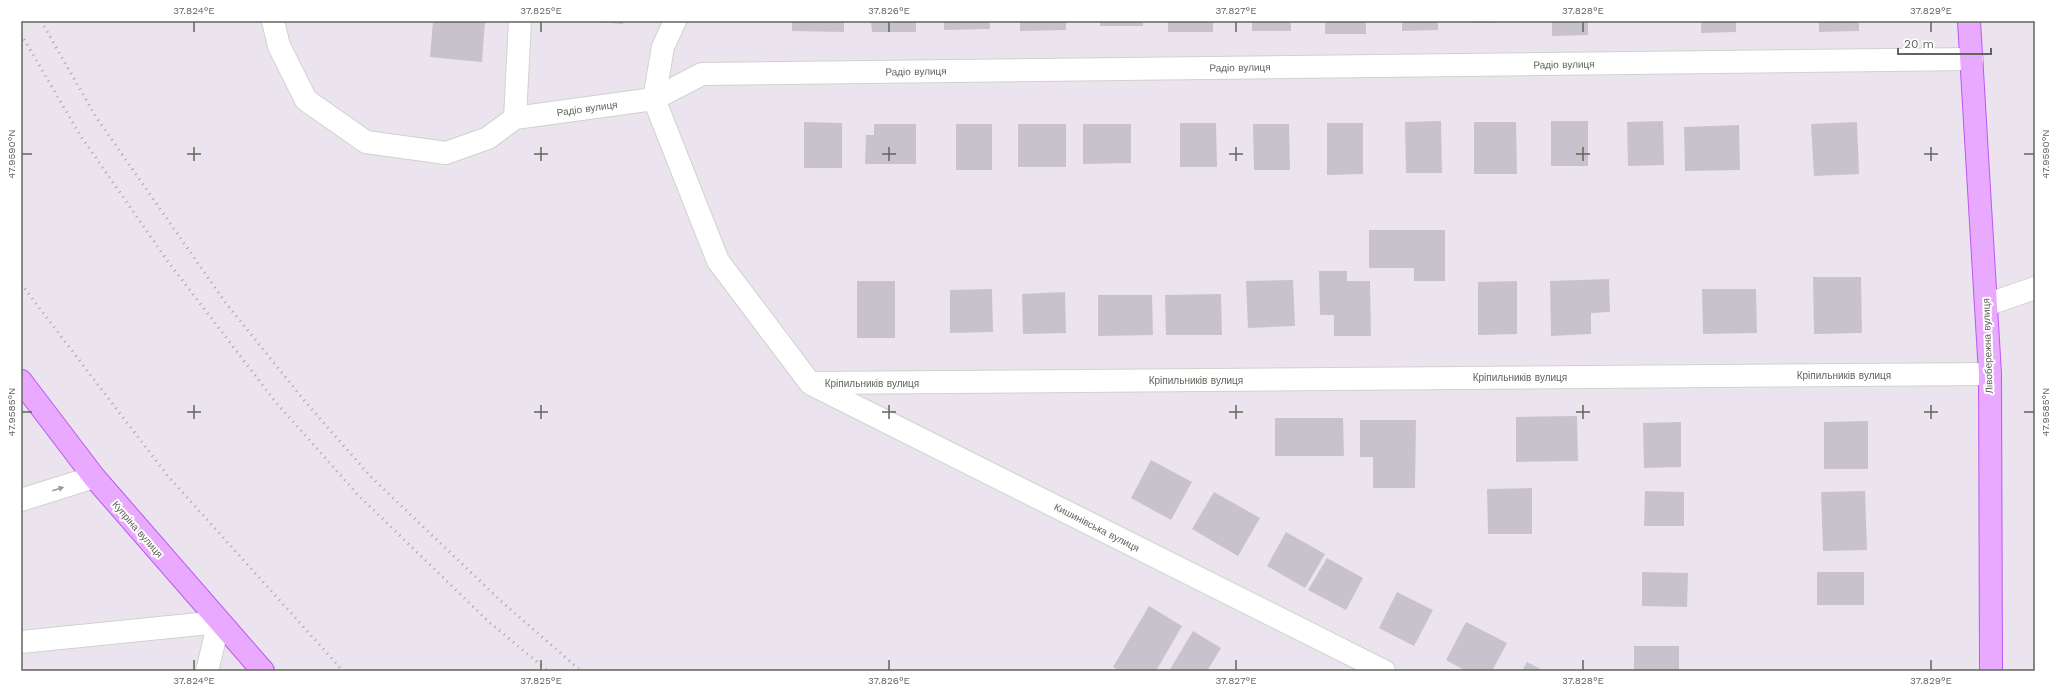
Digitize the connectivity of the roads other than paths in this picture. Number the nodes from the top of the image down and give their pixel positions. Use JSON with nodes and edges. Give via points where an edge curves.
{"nodes":[{"id":1,"x":272,"y":21,"type":"edge"},
{"id":2,"x":520,"y":21,"type":"edge"},
{"id":3,"x":675,"y":21,"type":"edge"},
{"id":4,"x":1969,"y":21,"type":"edge"},
{"id":5,"x":1972,"y":58,"type":"junction"},
{"id":6,"x":654,"y":99,"type":"junction"},
{"id":7,"x":515,"y":118,"type":"junction"},
{"id":8,"x":2035,"y":288,"type":"edge"},
{"id":9,"x":1986,"y":305,"type":"junction"},
{"id":10,"x":1990,"y":374,"type":"junction"},
{"id":11,"x":21,"y":381,"type":"edge"},
{"id":12,"x":810,"y":383,"type":"junction"},
{"id":13,"x":94,"y":477,"type":"junction"},
{"id":14,"x":21,"y":499,"type":"edge"},
{"id":15,"x":219,"y":622,"type":"junction"},
{"id":16,"x":21,"y":642,"type":"edge"},
{"id":17,"x":207,"y":671,"type":"edge"},
{"id":18,"x":263,"y":671,"type":"edge"},
{"id":19,"x":1384,"y":671,"type":"edge"},
{"id":20,"x":1991,"y":671,"type":"edge"}],
"edges":[{"from":1,"to":7,"type":"street","via":[[279,46],[306,100],[366,142],[446,153],[488,138]]},
{"from":2,"to":7,"type":"street"},
{"from":3,"to":6,"type":"street","via":[[663,47]]},
{"from":4,"to":5,"type":"main road","name":"Лівобережна вулиця"},
{"from":5,"to":6,"type":"street","name":"Радіо вулиця","via":[[702,74]]},
{"from":5,"to":9,"type":"main road","name":"Лівобережна вулиця"},
{"from":6,"to":7,"type":"street","name":"Радіо вулиця"},
{"from":6,"to":12,"type":"street","name":"Кріпильників вулиця","via":[[718,261]]},
{"from":8,"to":9,"type":"street"},
{"from":9,"to":10,"type":"main road","name":"Лівобережна вулиця"},
{"from":10,"to":12,"type":"street","name":"Кріпильників вулиця"},
{"from":10,"to":20,"type":"main road","name":"Лівобережна вулиця"},
{"from":11,"to":13,"type":"main road","name":"Купріна вулиця"},
{"from":12,"to":19,"type":"street","name":"Кишинівська вулиця"},
{"from":14,"to":13,"type":"street","one_way":true},
{"from":13,"to":15,"type":"main road","name":"Купріна вулиця"},
{"from":15,"to":16,"type":"street"},
{"from":15,"to":17,"type":"street"},
{"from":15,"to":18,"type":"main road","name":"Купріна вулиця"}]}
